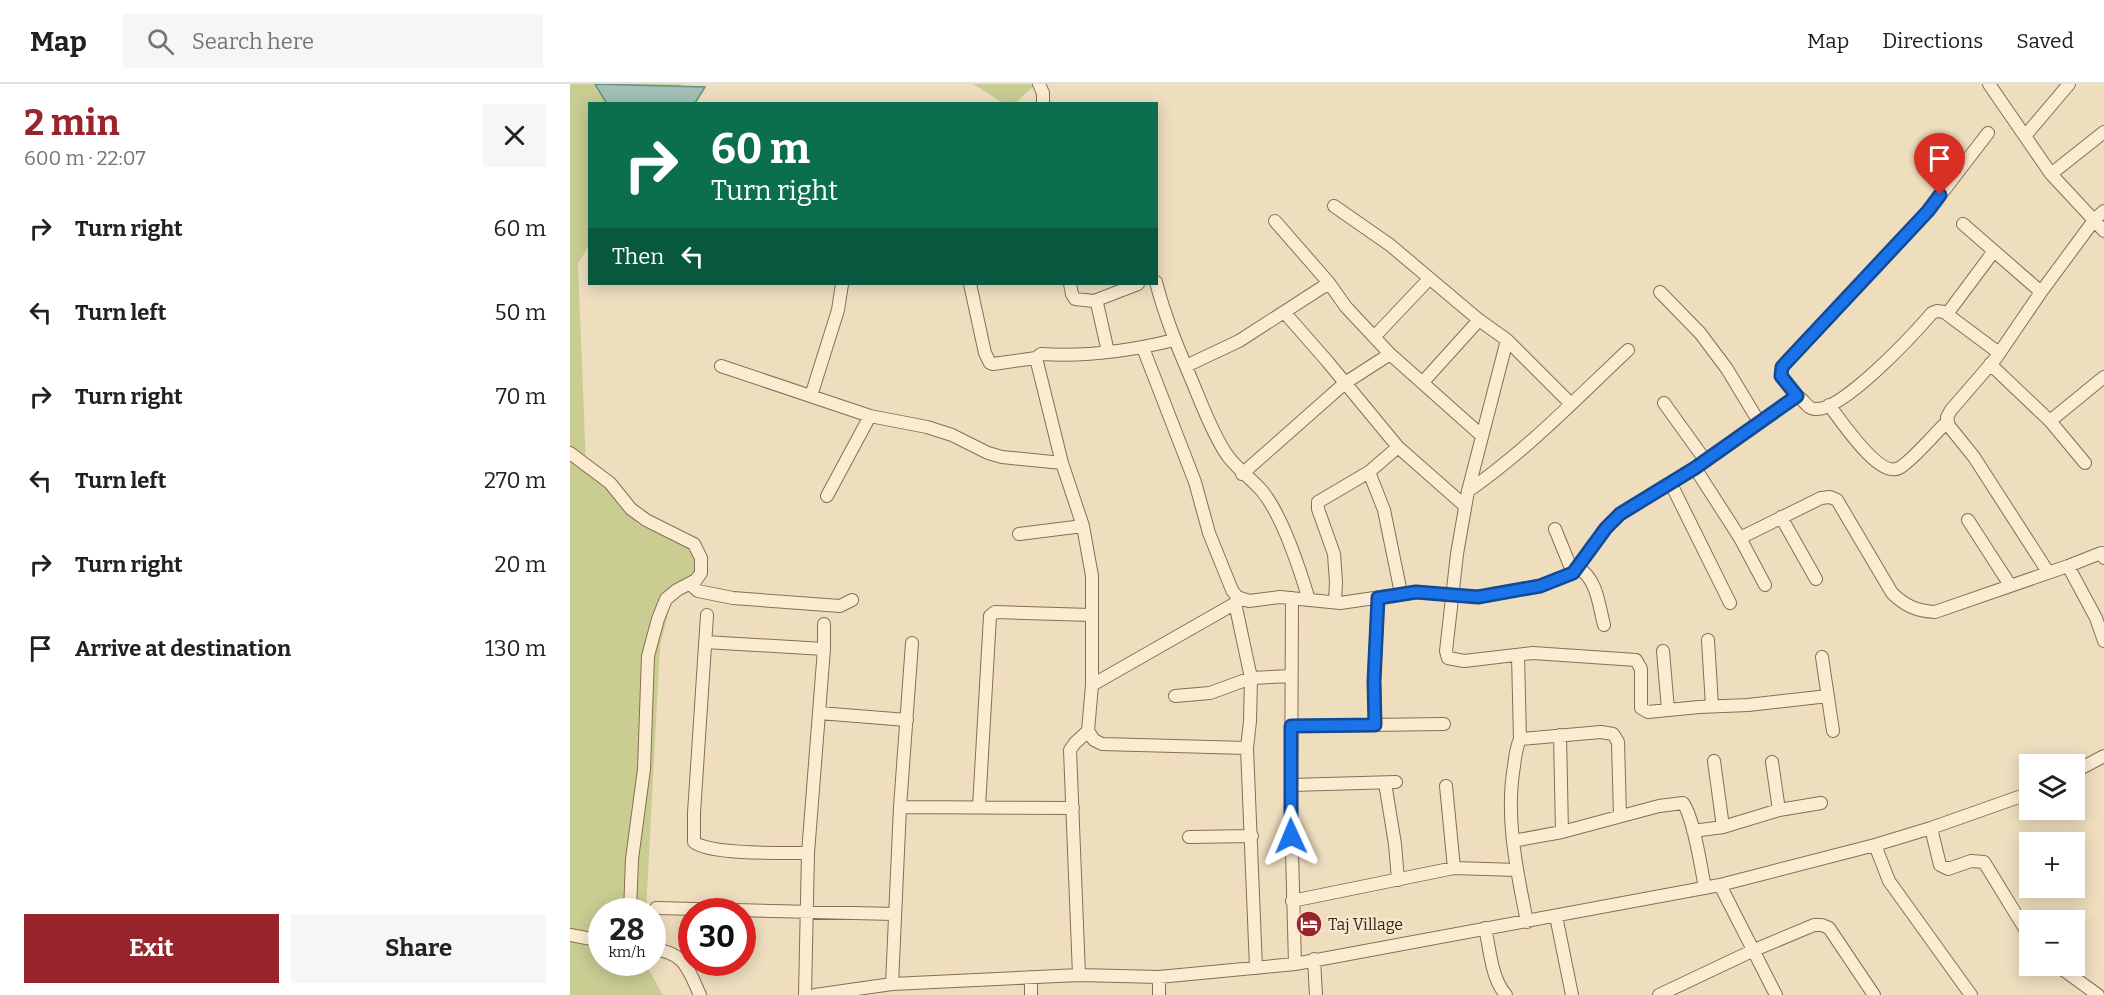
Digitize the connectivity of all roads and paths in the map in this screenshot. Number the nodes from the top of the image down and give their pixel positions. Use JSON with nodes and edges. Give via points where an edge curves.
{"nodes":[{"id":1,"x":1038,"y":84,"type":"edge"},
{"id":2,"x":1989,"y":84,"type":"edge"},
{"id":3,"x":2069,"y":84,"type":"edge"},
{"id":4,"x":1043,"y":102,"type":"edge"},
{"id":5,"x":2104,"y":132,"type":"edge"},
{"id":6,"x":1988,"y":133,"type":"dead end"},
{"id":7,"x":2025,"y":136,"type":"junction"},
{"id":8,"x":2051,"y":174,"type":"junction"},
{"id":9,"x":1334,"y":206,"type":"dead end"},
{"id":10,"x":2099,"y":215,"type":"edge"},
{"id":11,"x":1275,"y":221,"type":"dead end"},
{"id":12,"x":1962,"y":225,"type":"dead end"},
{"id":13,"x":2104,"y":231,"type":"edge"},
{"id":14,"x":1994,"y":251,"type":"junction"},
{"id":15,"x":1429,"y":279,"type":"junction"},
{"id":16,"x":1329,"y":283,"type":"junction"},
{"id":17,"x":842,"y":285,"type":"edge"},
{"id":18,"x":970,"y":285,"type":"edge"},
{"id":19,"x":1070,"y":285,"type":"edge"},
{"id":20,"x":1135,"y":285,"type":"edge"},
{"id":21,"x":1157,"y":285,"type":"edge"},
{"id":22,"x":1660,"y":292,"type":"dead end"},
{"id":23,"x":2041,"y":292,"type":"junction"},
{"id":24,"x":1094,"y":301,"type":"junction"},
{"id":25,"x":1285,"y":313,"type":"junction"},
{"id":26,"x":1947,"y":314,"type":"junction"},
{"id":27,"x":1479,"y":320,"type":"junction"},
{"id":28,"x":1374,"y":337,"type":"junction"},
{"id":29,"x":1174,"y":340,"type":"junction"},
{"id":30,"x":1507,"y":340,"type":"junction"},
{"id":31,"x":1143,"y":348,"type":"junction"},
{"id":32,"x":1628,"y":350,"type":"dead end"},
{"id":33,"x":1108,"y":352,"type":"junction"},
{"id":34,"x":1999,"y":353,"type":"junction"},
{"id":35,"x":1390,"y":354,"type":"junction"},
{"id":36,"x":1036,"y":358,"type":"junction"},
{"id":37,"x":1990,"y":364,"type":"junction"},
{"id":38,"x":721,"y":366,"type":"dead end"},
{"id":39,"x":1186,"y":366,"type":"junction"},
{"id":40,"x":2104,"y":377,"type":"edge"},
{"id":41,"x":1423,"y":382,"type":"junction"},
{"id":42,"x":1345,"y":383,"type":"junction"},
{"id":43,"x":811,"y":396,"type":"junction"},
{"id":44,"x":1797,"y":396,"type":"junction"},
{"id":45,"x":1664,"y":403,"type":"dead end"},
{"id":46,"x":1571,"y":404,"type":"junction"},
{"id":47,"x":1829,"y":405,"type":"junction"},
{"id":48,"x":870,"y":416,"type":"junction"},
{"id":49,"x":2050,"y":421,"type":"junction"},
{"id":50,"x":1759,"y":422,"type":"junction"},
{"id":51,"x":1947,"y":422,"type":"junction"},
{"id":52,"x":1481,"y":435,"type":"junction"},
{"id":53,"x":1398,"y":447,"type":"junction"},
{"id":54,"x":570,"y":453,"type":"edge"},
{"id":55,"x":1062,"y":463,"type":"junction"},
{"id":56,"x":2085,"y":463,"type":"dead end"},
{"id":57,"x":1700,"y":464,"type":"junction"},
{"id":58,"x":1369,"y":472,"type":"junction"},
{"id":59,"x":1242,"y":474,"type":"junction"},
{"id":60,"x":1671,"y":484,"type":"junction"},
{"id":61,"x":1468,"y":491,"type":"junction"},
{"id":62,"x":827,"y":496,"type":"dead end"},
{"id":63,"x":1465,"y":506,"type":"junction"},
{"id":64,"x":1781,"y":517,"type":"junction"},
{"id":65,"x":1968,"y":520,"type":"dead end"},
{"id":66,"x":1083,"y":526,"type":"junction"},
{"id":67,"x":1555,"y":529,"type":"dead end"},
{"id":68,"x":1019,"y":534,"type":"dead end"},
{"id":69,"x":1740,"y":538,"type":"junction"},
{"id":70,"x":2103,"y":553,"type":"edge"},
{"id":71,"x":2068,"y":566,"type":"junction"},
{"id":72,"x":1576,"y":571,"type":"junction"},
{"id":73,"x":2048,"y":572,"type":"junction"},
{"id":74,"x":1816,"y":579,"type":"dead end"},
{"id":75,"x":690,"y":584,"type":"junction"},
{"id":76,"x":1765,"y":585,"type":"dead end"},
{"id":77,"x":2010,"y":585,"type":"junction"},
{"id":78,"x":1401,"y":593,"type":"junction"},
{"id":79,"x":1452,"y":596,"type":"junction"},
{"id":80,"x":1292,"y":598,"type":"junction"},
{"id":81,"x":1378,"y":598,"type":"junction"},
{"id":82,"x":852,"y":600,"type":"dead end"},
{"id":83,"x":1309,"y":600,"type":"junction"},
{"id":84,"x":1239,"y":602,"type":"junction"},
{"id":85,"x":1335,"y":602,"type":"junction"},
{"id":86,"x":1730,"y":603,"type":"dead end"},
{"id":87,"x":707,"y":615,"type":"dead end"},
{"id":88,"x":1091,"y":615,"type":"junction"},
{"id":89,"x":824,"y":624,"type":"dead end"},
{"id":90,"x":1604,"y":625,"type":"dead end"},
{"id":91,"x":1708,"y":640,"type":"dead end"},
{"id":92,"x":2104,"y":641,"type":"edge"},
{"id":93,"x":705,"y":642,"type":"junction"},
{"id":94,"x":912,"y":643,"type":"dead end"},
{"id":95,"x":824,"y":649,"type":"junction"},
{"id":96,"x":1663,"y":651,"type":"dead end"},
{"id":97,"x":1518,"y":655,"type":"junction"},
{"id":98,"x":1822,"y":657,"type":"dead end"},
{"id":99,"x":1291,"y":676,"type":"junction"},
{"id":100,"x":1251,"y":678,"type":"junction"},
{"id":101,"x":1092,"y":685,"type":"junction"},
{"id":102,"x":1175,"y":696,"type":"dead end"},
{"id":103,"x":1828,"y":696,"type":"junction"},
{"id":104,"x":1712,"y":706,"type":"junction"},
{"id":105,"x":1668,"y":710,"type":"junction"},
{"id":106,"x":819,"y":713,"type":"junction"},
{"id":107,"x":907,"y":720,"type":"junction"},
{"id":108,"x":1444,"y":724,"type":"dead end"},
{"id":109,"x":1375,"y":725,"type":"junction"},
{"id":110,"x":1291,"y":726,"type":"junction"},
{"id":111,"x":1088,"y":731,"type":"junction"},
{"id":112,"x":1833,"y":731,"type":"dead end"},
{"id":113,"x":1560,"y":735,"type":"junction"},
{"id":114,"x":1520,"y":739,"type":"junction"},
{"id":115,"x":1247,"y":748,"type":"junction"},
{"id":116,"x":2104,"y":756,"type":"edge"},
{"id":117,"x":1714,"y":761,"type":"dead end"},
{"id":118,"x":1772,"y":762,"type":"dead end"},
{"id":119,"x":2085,"y":766,"type":"edge"},
{"id":120,"x":1291,"y":785,"type":"junction"},
{"id":121,"x":1446,"y":786,"type":"dead end"},
{"id":122,"x":2019,"y":797,"type":"edge"},
{"id":123,"x":1821,"y":803,"type":"dead end"},
{"id":124,"x":900,"y":807,"type":"junction"},
{"id":125,"x":979,"y":807,"type":"junction"},
{"id":126,"x":1073,"y":808,"type":"junction"},
{"id":127,"x":1779,"y":810,"type":"junction"},
{"id":128,"x":1620,"y":816,"type":"junction"},
{"id":129,"x":1723,"y":827,"type":"junction"},
{"id":130,"x":1931,"y":828,"type":"junction"},
{"id":131,"x":1693,"y":831,"type":"junction"},
{"id":132,"x":1562,"y":832,"type":"junction"},
{"id":133,"x":1252,"y":836,"type":"junction"},
{"id":134,"x":1189,"y":837,"type":"dead end"},
{"id":135,"x":1513,"y":841,"type":"junction"},
{"id":136,"x":1875,"y":845,"type":"junction"},
{"id":137,"x":808,"y":853,"type":"junction"},
{"id":138,"x":1454,"y":868,"type":"junction"},
{"id":139,"x":1517,"y":870,"type":"junction"},
{"id":140,"x":1398,"y":880,"type":"junction"},
{"id":141,"x":1720,"y":885,"type":"junction"},
{"id":142,"x":1705,"y":888,"type":"junction"},
{"id":143,"x":631,"y":898,"type":"edge"},
{"id":144,"x":1292,"y":901,"type":"junction"},
{"id":145,"x":666,"y":908,"type":"edge"},
{"id":146,"x":807,"y":911,"type":"junction"},
{"id":147,"x":894,"y":914,"type":"junction"},
{"id":148,"x":1556,"y":916,"type":"junction"},
{"id":149,"x":2019,"y":919,"type":"edge"},
{"id":150,"x":1527,"y":922,"type":"junction"},
{"id":151,"x":1485,"y":928,"type":"junction"},
{"id":152,"x":570,"y":934,"type":"edge"},
{"id":153,"x":588,"y":938,"type":"edge"},
{"id":154,"x":666,"y":951,"type":"edge"},
{"id":155,"x":1752,"y":951,"type":"junction"},
{"id":156,"x":1314,"y":959,"type":"junction"},
{"id":157,"x":1295,"y":964,"type":"junction"},
{"id":158,"x":1256,"y":968,"type":"junction"},
{"id":159,"x":1079,"y":975,"type":"junction"},
{"id":160,"x":1159,"y":976,"type":"junction"},
{"id":161,"x":2072,"y":976,"type":"edge"},
{"id":162,"x":1031,"y":977,"type":"junction"},
{"id":163,"x":892,"y":984,"type":"junction"},
{"id":164,"x":1661,"y":994,"type":"edge"},
{"id":165,"x":2096,"y":994,"type":"edge"},
{"id":166,"x":700,"y":995,"type":"edge"},
{"id":167,"x":805,"y":995,"type":"edge"},
{"id":168,"x":815,"y":995,"type":"edge"},
{"id":169,"x":1030,"y":995,"type":"edge"},
{"id":170,"x":1159,"y":995,"type":"edge"},
{"id":171,"x":1316,"y":995,"type":"edge"},
{"id":172,"x":1506,"y":995,"type":"edge"},
{"id":173,"x":1572,"y":995,"type":"edge"},
{"id":174,"x":1776,"y":995,"type":"edge"},
{"id":175,"x":1874,"y":995,"type":"edge"},
{"id":176,"x":1971,"y":995,"type":"edge"}],
"edges":[{"from":1,"to":4,"type":"street"},
{"from":2,"to":7,"type":"street"},
{"from":3,"to":7,"type":"street"},
{"from":5,"to":8,"type":"street"},
{"from":6,"to":44,"type":"street","via":[[1928,211],[1782,367],[1781,376]]},
{"from":7,"to":8,"type":"street"},
{"from":8,"to":10,"type":"street"},
{"from":9,"to":15,"type":"street","via":[[1381,238]]},
{"from":10,"to":13,"type":"street"},
{"from":10,"to":23,"type":"street"},
{"from":11,"to":16,"type":"street"},
{"from":12,"to":14,"type":"street"},
{"from":14,"to":23,"type":"street"},
{"from":14,"to":26,"type":"street"},
{"from":15,"to":27,"type":"street"},
{"from":15,"to":28,"type":"street"},
{"from":16,"to":25,"type":"street"},
{"from":16,"to":28,"type":"street"},
{"from":17,"to":43,"type":"street"},
{"from":18,"to":36,"type":"street","via":[[978,330],[990,363]]},
{"from":19,"to":24,"type":"street","via":[[1075,299]]},
{"from":20,"to":24,"type":"street"},
{"from":21,"to":29,"type":"street"},
{"from":22,"to":50,"type":"street","via":[[1700,333]]},
{"from":23,"to":34,"type":"street"},
{"from":24,"to":33,"type":"street"},
{"from":25,"to":39,"type":"street","via":[[1239,342]]},
{"from":25,"to":42,"type":"street"},
{"from":26,"to":34,"type":"street"},
{"from":26,"to":47,"type":"street","via":[[1932,313],[1881,367]]},
{"from":27,"to":30,"type":"street"},
{"from":27,"to":41,"type":"street"},
{"from":28,"to":35,"type":"street"},
{"from":29,"to":31,"type":"street"},
{"from":29,"to":39,"type":"street"},
{"from":30,"to":46,"type":"street"},
{"from":30,"to":52,"type":"street"},
{"from":31,"to":33,"type":"street"},
{"from":31,"to":84,"type":"street","via":[[1195,482],[1209,533]]},
{"from":32,"to":46,"type":"street"},
{"from":33,"to":36,"type":"street","via":[[1041,354]]},
{"from":34,"to":37,"type":"street"},
{"from":35,"to":41,"type":"street"},
{"from":35,"to":42,"type":"street"},
{"from":36,"to":55,"type":"street"},
{"from":37,"to":49,"type":"street"},
{"from":37,"to":51,"type":"street","via":[[1951,410]]},
{"from":38,"to":43,"type":"street"},
{"from":39,"to":59,"type":"street","via":[[1225,453]]},
{"from":40,"to":49,"type":"street"},
{"from":41,"to":52,"type":"street"},
{"from":42,"to":53,"type":"street"},
{"from":42,"to":59,"type":"street"},
{"from":43,"to":48,"type":"street"},
{"from":44,"to":47,"type":"street","via":[[1812,409]]},
{"from":44,"to":50,"type":"street"},
{"from":45,"to":57,"type":"street"},
{"from":46,"to":61,"type":"street","via":[[1541,434]]},
{"from":47,"to":51,"type":"street","via":[[1870,455],[1891,470],[1901,467]]},
{"from":48,"to":55,"type":"street","via":[[952,435],[1002,457]]},
{"from":48,"to":62,"type":"street"},
{"from":49,"to":56,"type":"street"},
{"from":50,"to":57,"type":"street"},
{"from":51,"to":73,"type":"street"},
{"from":52,"to":61,"type":"street"},
{"from":53,"to":58,"type":"street"},
{"from":53,"to":63,"type":"street"},
{"from":54,"to":75,"type":"street","via":[[610,483],[631,509],[694,544],[701,558],[701,573]]},
{"from":55,"to":66,"type":"street"},
{"from":57,"to":60,"type":"street"},
{"from":57,"to":69,"type":"street"},
{"from":58,"to":78,"type":"street","via":[[1384,510]]},
{"from":58,"to":85,"type":"street","via":[[1318,502],[1334,554]]},
{"from":59,"to":83,"type":"street","via":[[1270,502]]},
{"from":60,"to":72,"type":"street","via":[[1620,514]]},
{"from":60,"to":86,"type":"street"},
{"from":61,"to":63,"type":"street"},
{"from":63,"to":79,"type":"street"},
{"from":64,"to":69,"type":"street"},
{"from":64,"to":74,"type":"street"},
{"from":64,"to":77,"type":"street","via":[[1821,498],[1837,500],[1892,593],[1901,602],[1922,611],[1935,612]]},
{"from":65,"to":77,"type":"street"},
{"from":66,"to":68,"type":"street"},
{"from":66,"to":88,"type":"street","via":[[1092,576]]},
{"from":67,"to":72,"type":"street"},
{"from":69,"to":76,"type":"street"},
{"from":70,"to":71,"type":"street"},
{"from":71,"to":73,"type":"street"},
{"from":71,"to":92,"type":"street"},
{"from":72,"to":79,"type":"street","via":[[1540,586],[1478,597]]},
{"from":72,"to":90,"type":"street","via":[[1586,572],[1591,579]]},
{"from":73,"to":77,"type":"street"},
{"from":75,"to":82,"type":"street","via":[[698,591],[733,598],[840,606]]},
{"from":75,"to":143,"type":"street","via":[[666,598],[648,656],[644,769]]},
{"from":78,"to":79,"type":"street"},
{"from":78,"to":81,"type":"street"},
{"from":79,"to":97,"type":"street","via":[[1448,658],[1464,661]]},
{"from":80,"to":83,"type":"street"},
{"from":80,"to":84,"type":"street"},
{"from":80,"to":99,"type":"street"},
{"from":81,"to":85,"type":"street"},
{"from":81,"to":109,"type":"street"},
{"from":83,"to":85,"type":"street"},
{"from":84,"to":100,"type":"street"},
{"from":84,"to":101,"type":"street"},
{"from":87,"to":93,"type":"street"},
{"from":88,"to":101,"type":"street"},
{"from":88,"to":125,"type":"street","via":[[995,612],[990,616]]},
{"from":89,"to":95,"type":"street"},
{"from":91,"to":104,"type":"street"},
{"from":93,"to":95,"type":"street"},
{"from":93,"to":137,"type":"street","via":[[694,842],[725,850]]},
{"from":94,"to":107,"type":"street"},
{"from":95,"to":106,"type":"street"},
{"from":96,"to":105,"type":"street"},
{"from":97,"to":105,"type":"street","via":[[1636,660],[1641,669],[1641,708],[1648,712]]},
{"from":97,"to":114,"type":"street"},
{"from":98,"to":103,"type":"street"},
{"from":99,"to":100,"type":"street"},
{"from":99,"to":110,"type":"street"},
{"from":100,"to":102,"type":"street","via":[[1210,693]]},
{"from":100,"to":115,"type":"street"},
{"from":101,"to":111,"type":"street"},
{"from":103,"to":104,"type":"street"},
{"from":103,"to":112,"type":"street"},
{"from":104,"to":105,"type":"street"},
{"from":106,"to":107,"type":"street"},
{"from":106,"to":137,"type":"street"},
{"from":107,"to":124,"type":"street"},
{"from":108,"to":109,"type":"street"},
{"from":109,"to":110,"type":"street"},
{"from":110,"to":120,"type":"street"},
{"from":111,"to":115,"type":"street","via":[[1102,744]]},
{"from":111,"to":126,"type":"street","via":[[1070,750]]},
{"from":113,"to":114,"type":"street"},
{"from":113,"to":128,"type":"street","via":[[1608,732],[1616,736]]},
{"from":113,"to":132,"type":"street"},
{"from":114,"to":135,"type":"street","via":[[1512,780]]},
{"from":115,"to":133,"type":"street"},
{"from":116,"to":119,"type":"street"},
{"from":117,"to":129,"type":"street"},
{"from":118,"to":127,"type":"street"},
{"from":120,"to":140,"type":"street","via":[[1390,782]]},
{"from":120,"to":144,"type":"street"},
{"from":121,"to":138,"type":"street"},
{"from":122,"to":130,"type":"street"},
{"from":123,"to":127,"type":"street"},
{"from":124,"to":125,"type":"street"},
{"from":124,"to":147,"type":"street"},
{"from":125,"to":126,"type":"street"},
{"from":126,"to":159,"type":"street"},
{"from":127,"to":129,"type":"street"},
{"from":128,"to":131,"type":"street","via":[[1679,802],[1687,808]]},
{"from":128,"to":132,"type":"street"},
{"from":129,"to":131,"type":"street"},
{"from":130,"to":136,"type":"street"},
{"from":130,"to":149,"type":"street","via":[[1940,865],[1948,869],[1971,861],[1984,862]]},
{"from":131,"to":142,"type":"street"},
{"from":132,"to":135,"type":"street"},
{"from":133,"to":134,"type":"street"},
{"from":133,"to":158,"type":"street"},
{"from":135,"to":139,"type":"street"},
{"from":136,"to":141,"type":"street"},
{"from":136,"to":176,"type":"street","via":[[1889,881]]},
{"from":137,"to":146,"type":"street"},
{"from":138,"to":139,"type":"street"},
{"from":138,"to":140,"type":"street"},
{"from":139,"to":150,"type":"street"},
{"from":140,"to":144,"type":"street"},
{"from":141,"to":142,"type":"street"},
{"from":141,"to":155,"type":"street"},
{"from":142,"to":148,"type":"street"},
{"from":144,"to":157,"type":"street"},
{"from":145,"to":146,"type":"street"},
{"from":146,"to":147,"type":"street"},
{"from":146,"to":167,"type":"street"},
{"from":147,"to":163,"type":"street"},
{"from":148,"to":150,"type":"street"},
{"from":148,"to":173,"type":"street"},
{"from":150,"to":151,"type":"street"},
{"from":151,"to":156,"type":"street"},
{"from":151,"to":172,"type":"street","via":[[1496,977]]},
{"from":152,"to":153,"type":"street"},
{"from":154,"to":166,"type":"street","via":[[684,962]]},
{"from":155,"to":164,"type":"street"},
{"from":155,"to":174,"type":"street"},
{"from":155,"to":175,"type":"street","via":[[1801,929],[1822,925],[1828,928]]},
{"from":156,"to":157,"type":"street"},
{"from":156,"to":171,"type":"street"},
{"from":157,"to":158,"type":"street"},
{"from":158,"to":160,"type":"street"},
{"from":159,"to":160,"type":"street"},
{"from":159,"to":162,"type":"street"},
{"from":160,"to":170,"type":"street"},
{"from":161,"to":165,"type":"street"},
{"from":162,"to":163,"type":"street"},
{"from":162,"to":169,"type":"street"},
{"from":163,"to":168,"type":"street"}]}
